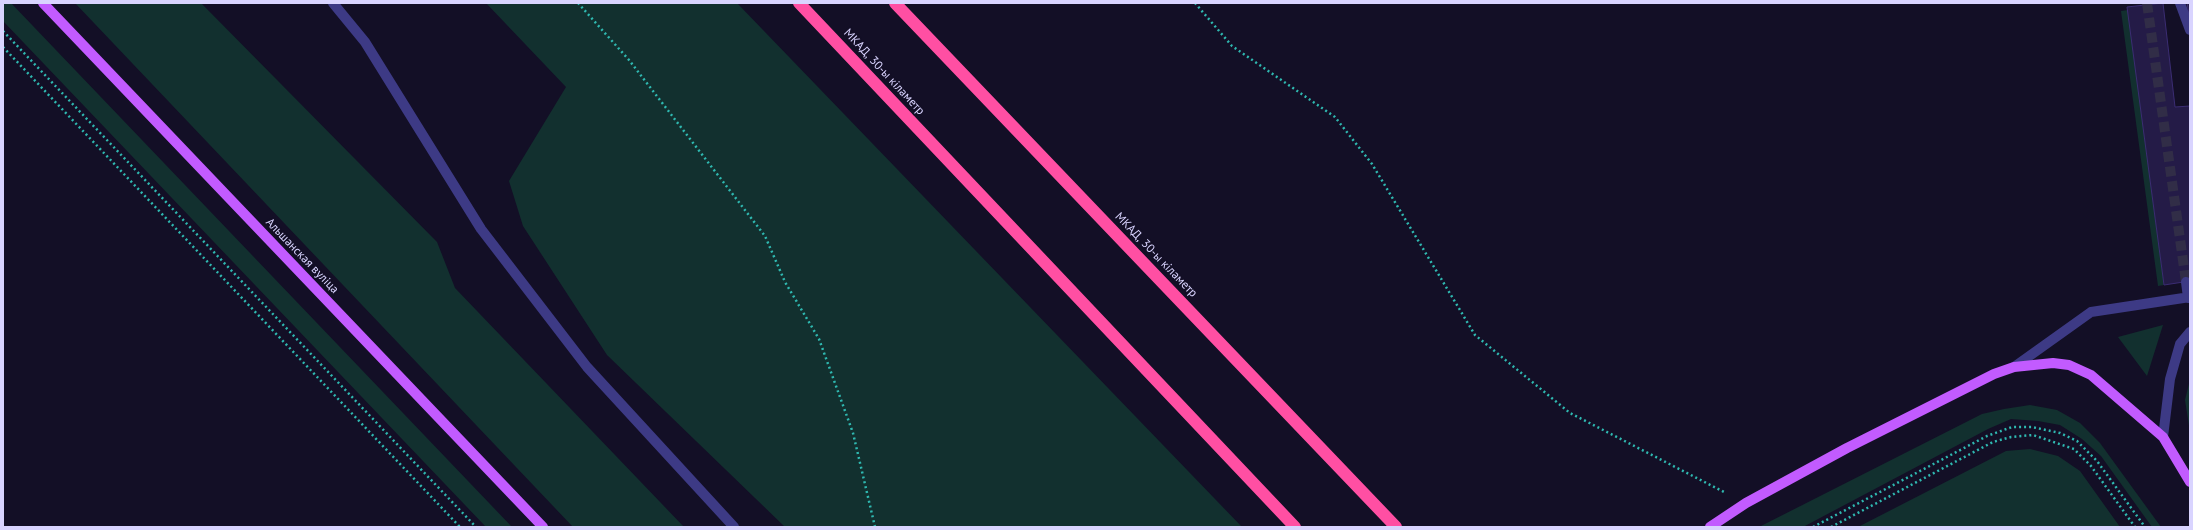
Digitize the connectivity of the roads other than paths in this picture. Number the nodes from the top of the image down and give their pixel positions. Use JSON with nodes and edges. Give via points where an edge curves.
{"nodes":[{"id":1,"x":43,"y":3,"type":"edge"},
{"id":2,"x":333,"y":3,"type":"edge"},
{"id":3,"x":799,"y":3,"type":"edge"},
{"id":4,"x":895,"y":3,"type":"edge"},
{"id":5,"x":2180,"y":3,"type":"edge"},
{"id":6,"x":2190,"y":30,"type":"edge"},
{"id":7,"x":2186,"y":282,"type":"dead end"},
{"id":8,"x":2189,"y":297,"type":"edge"},
{"id":9,"x":2190,"y":332,"type":"edge"},
{"id":10,"x":2014,"y":367,"type":"junction"},
{"id":11,"x":2163,"y":436,"type":"junction"},
{"id":12,"x":2190,"y":482,"type":"edge"},
{"id":13,"x":543,"y":527,"type":"edge"},
{"id":14,"x":734,"y":527,"type":"edge"},
{"id":15,"x":1295,"y":527,"type":"edge"},
{"id":16,"x":1396,"y":527,"type":"edge"},
{"id":17,"x":1710,"y":527,"type":"edge"}],
"edges":[{"from":1,"to":13,"type":"main road","name":"Альшанская вуліца"},
{"from":2,"to":14,"type":"lane","via":[[365,42],[481,229],[587,367]]},
{"from":3,"to":15,"type":"highway","name":"МКАД, 30-ы кіламетр"},
{"from":4,"to":16,"type":"highway","name":"МКАД, 30-ы кіламетр"},
{"from":5,"to":6,"type":"lane"},
{"from":7,"to":8,"type":"lane"},
{"from":8,"to":10,"type":"lane","via":[[2091,312]]},
{"from":9,"to":11,"type":"lane","via":[[2180,344],[2170,379]]},
{"from":10,"to":11,"type":"main road","via":[[2053,363],[2069,365],[2091,375]]},
{"from":10,"to":17,"type":"main road","via":[[1994,374],[1847,448]]},
{"from":11,"to":12,"type":"main road"}]}
